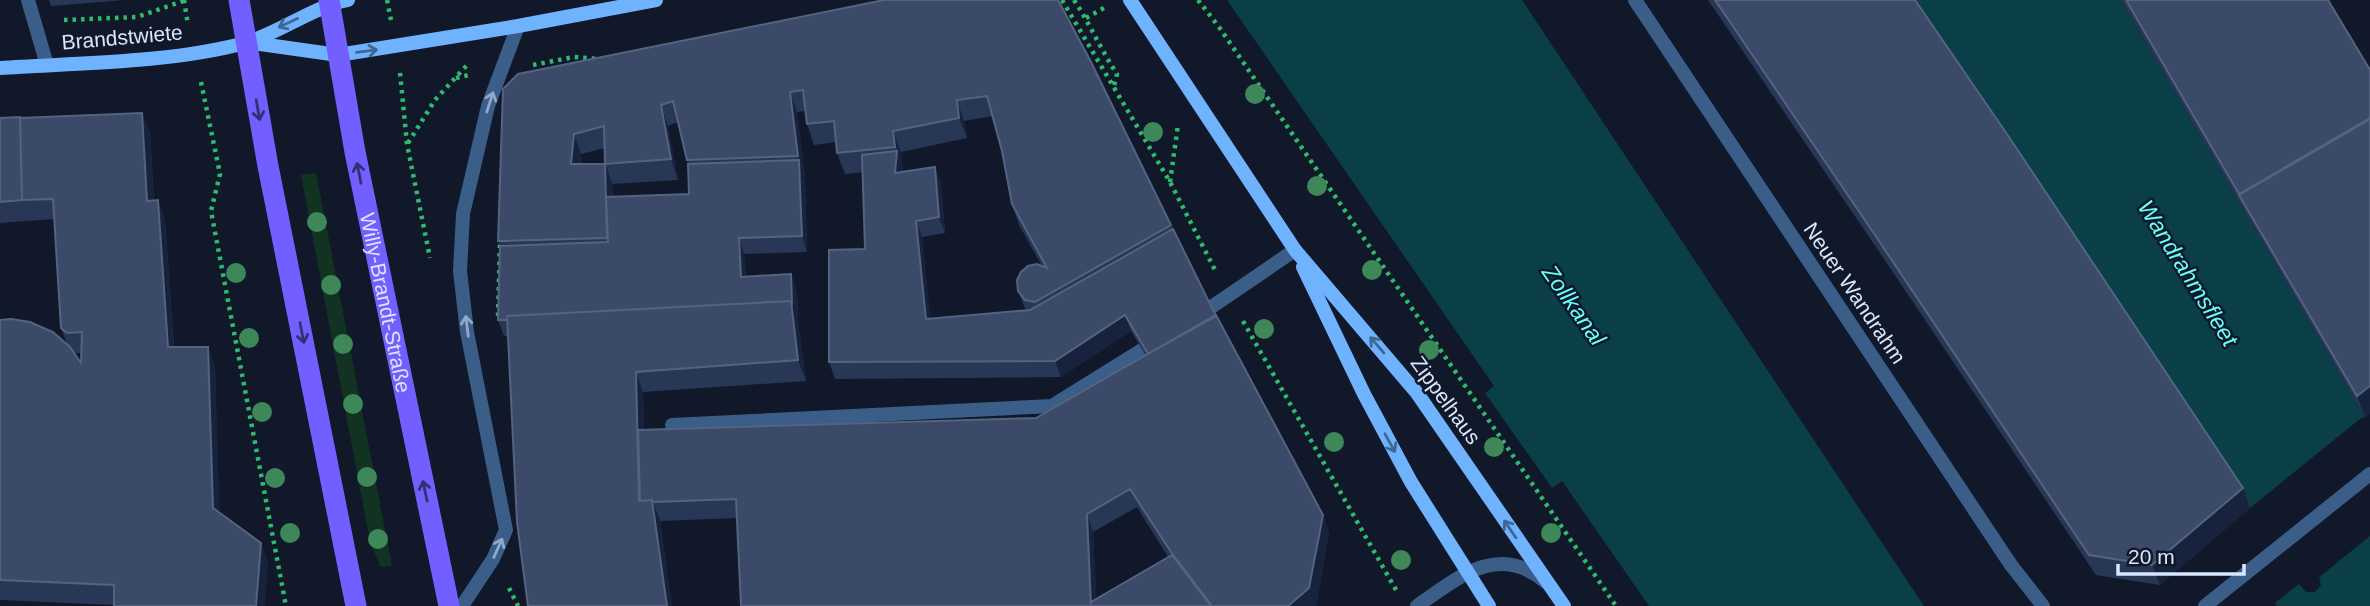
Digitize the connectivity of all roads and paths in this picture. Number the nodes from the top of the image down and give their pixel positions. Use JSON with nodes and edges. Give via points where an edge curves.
{"nodes":[{"id":1,"x":28,"y":0,"type":"edge"},
{"id":2,"x":186,"y":0,"type":"edge"},
{"id":3,"x":239,"y":0,"type":"edge"},
{"id":4,"x":656,"y":0,"type":"edge"},
{"id":5,"x":1062,"y":0,"type":"edge"},
{"id":6,"x":1074,"y":0,"type":"edge"},
{"id":7,"x":1130,"y":0,"type":"edge"},
{"id":8,"x":1198,"y":0,"type":"edge"},
{"id":9,"x":1635,"y":0,"type":"edge"},
{"id":10,"x":335,"y":1,"type":"edge"},
{"id":11,"x":75,"y":20,"type":"dead end"},
{"id":12,"x":519,"y":26,"type":"junction"},
{"id":13,"x":246,"y":42,"type":"junction"},
{"id":14,"x":338,"y":55,"type":"junction"},
{"id":15,"x":600,"y":60,"type":"edge"},
{"id":16,"x":47,"y":65,"type":"junction"},
{"id":17,"x":0,"y":68,"type":"edge"},
{"id":18,"x":502,"y":70,"type":"junction"},
{"id":19,"x":401,"y":79,"type":"dead end"},
{"id":20,"x":1183,"y":82,"type":"junction"},
{"id":21,"x":1113,"y":86,"type":"junction"},
{"id":22,"x":207,"y":107,"type":"dead end"},
{"id":23,"x":1170,"y":182,"type":"junction"},
{"id":24,"x":500,"y":240,"type":"edge"},
{"id":25,"x":1295,"y":250,"type":"junction"},
{"id":26,"x":1228,"y":295,"type":"junction"},
{"id":27,"x":1210,"y":308,"type":"edge"},
{"id":28,"x":498,"y":327,"type":"edge"},
{"id":29,"x":1142,"y":349,"type":"edge"},
{"id":30,"x":672,"y":425,"type":"dead end"},
{"id":31,"x":2370,"y":474,"type":"edge"},
{"id":32,"x":1467,"y":572,"type":"junction"},
{"id":33,"x":1549,"y":585,"type":"junction"},
{"id":34,"x":1398,"y":594,"type":"dead end"},
{"id":35,"x":286,"y":606,"type":"edge"},
{"id":36,"x":356,"y":606,"type":"edge"},
{"id":37,"x":449,"y":606,"type":"edge"},
{"id":38,"x":462,"y":606,"type":"edge"},
{"id":39,"x":1417,"y":606,"type":"edge"},
{"id":40,"x":1489,"y":606,"type":"edge"},
{"id":41,"x":1564,"y":606,"type":"edge"},
{"id":42,"x":1616,"y":606,"type":"edge"},
{"id":43,"x":2043,"y":606,"type":"edge"},
{"id":44,"x":2205,"y":606,"type":"edge"}],
"edges":[{"from":1,"to":16,"type":"street"},
{"from":2,"to":11,"type":"path","via":[[137,17]]},
{"from":3,"to":13,"type":"main road"},
{"from":4,"to":12,"type":"main road","name":"Brandstwiete"},
{"from":5,"to":21,"type":"path"},
{"from":6,"to":21,"type":"path","via":[[1117,74]]},
{"from":7,"to":20,"type":"main road","name":"Zippelhaus"},
{"from":8,"to":42,"type":"path"},
{"from":9,"to":43,"type":"street","name":"Neuer Wandrahm","via":[[2003,554]]},
{"from":10,"to":13,"type":"main road","name":"Brandstwiete","one_way":true},
{"from":10,"to":14,"type":"main road","name":"Willy-Brandt-Straße"},
{"from":14,"to":12,"type":"main road","name":"Brandstwiete","one_way":true},
{"from":12,"to":18,"type":"street"},
{"from":13,"to":14,"type":"main road","name":"Brandstwiete"},
{"from":13,"to":16,"type":"main road","name":"Brandstwiete","via":[[148,58]]},
{"from":13,"to":36,"type":"main road","one_way":true},
{"from":37,"to":14,"type":"main road","name":"Willy-Brandt-Straße","one_way":true},
{"from":15,"to":18,"type":"path","via":[[574,57]]},
{"from":16,"to":17,"type":"main road","name":"Brandstwiete"},
{"from":18,"to":19,"type":"path","via":[[456,78],[435,100],[407,144]]},
{"from":38,"to":18,"type":"street","one_way":true,"via":[[506,530],[467,331],[460,271],[463,214],[488,106]]},
{"from":20,"to":23,"type":"path"},
{"from":20,"to":25,"type":"main road","name":"Zippelhaus"},
{"from":21,"to":23,"type":"path"},
{"from":22,"to":35,"type":"path","via":[[220,174],[211,211]]},
{"from":23,"to":26,"type":"path"},
{"from":24,"to":28,"type":"path"},
{"from":25,"to":26,"type":"street"},
{"from":25,"to":32,"type":"main road","name":"Zippelhaus","one_way":true,"via":[[1380,426]]},
{"from":33,"to":25,"type":"main road","name":"Zippelhaus","one_way":true,"via":[[1417,393]]},
{"from":26,"to":27,"type":"street"},
{"from":26,"to":34,"type":"path"},
{"from":29,"to":30,"type":"street","via":[[1052,407]]},
{"from":31,"to":44,"type":"street"},
{"from":32,"to":33,"type":"street","via":[[1488,565],[1510,565],[1538,575]]},
{"from":32,"to":39,"type":"street"},
{"from":32,"to":40,"type":"main road","name":"Zippelhaus"},
{"from":33,"to":41,"type":"main road","name":"Zippelhaus"}]}
